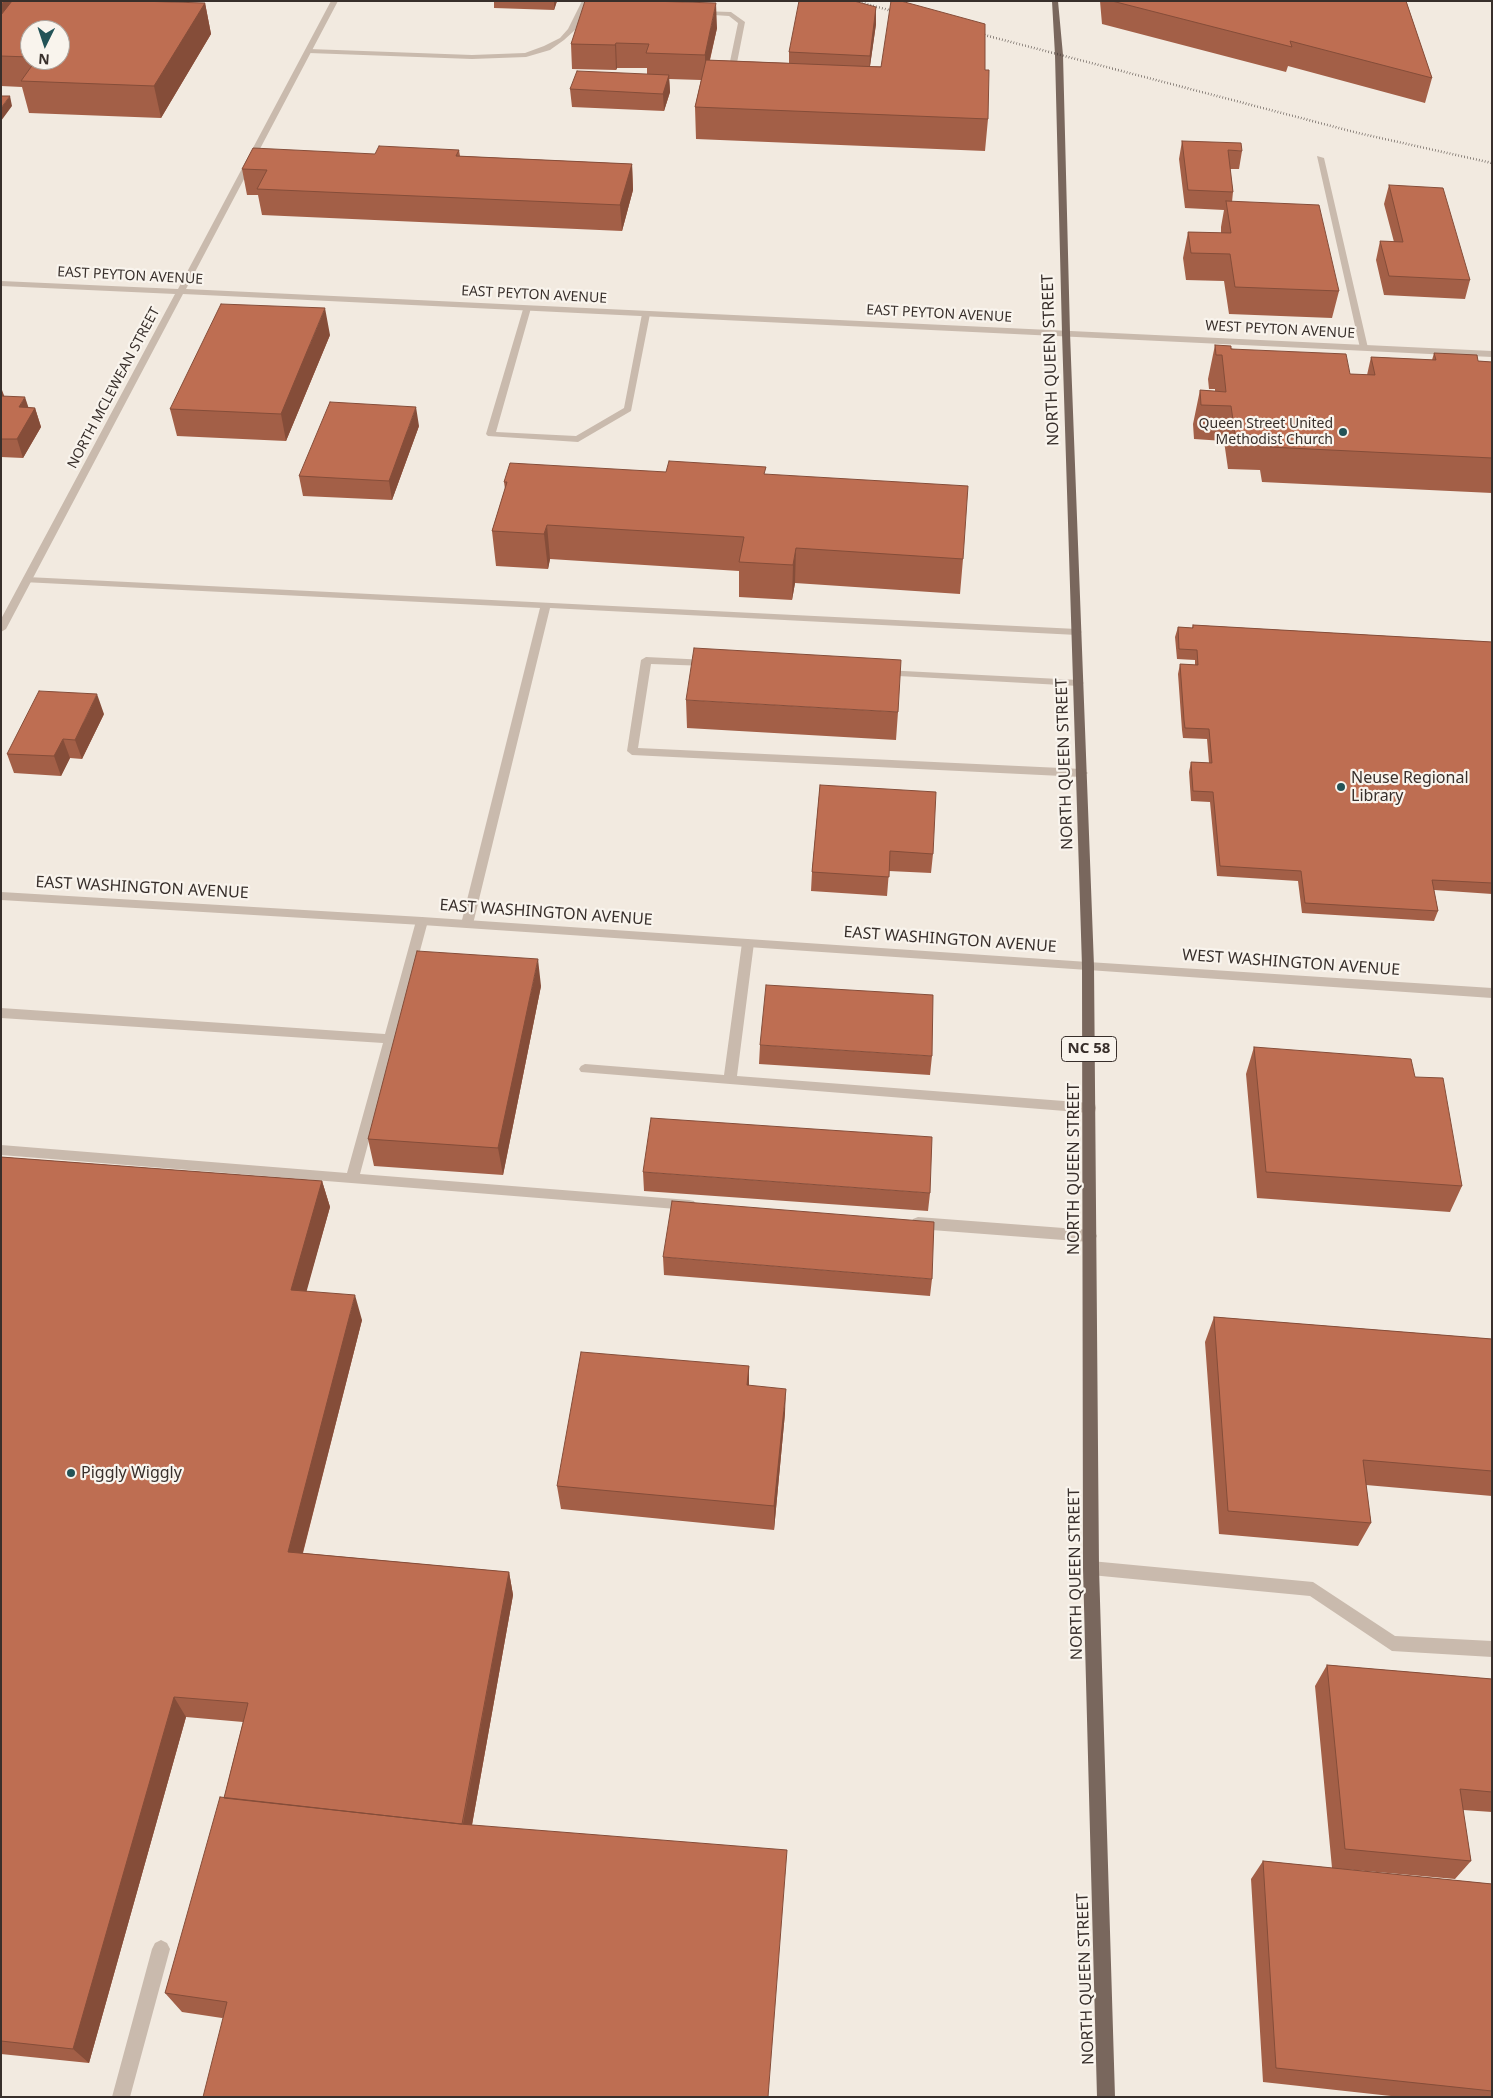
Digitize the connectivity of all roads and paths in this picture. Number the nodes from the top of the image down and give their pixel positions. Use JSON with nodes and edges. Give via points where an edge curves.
{"nodes":[{"id":1,"x":335,"y":1,"type":"edge"},
{"id":2,"x":586,"y":1,"type":"edge"},
{"id":3,"x":1056,"y":1,"type":"edge"},
{"id":4,"x":582,"y":9,"type":"junction"},
{"id":5,"x":592,"y":10,"type":"edge"},
{"id":6,"x":689,"y":13,"type":"edge"},
{"id":7,"x":309,"y":51,"type":"junction"},
{"id":8,"x":732,"y":71,"type":"edge"},
{"id":9,"x":1320,"y":158,"type":"dead end"},
{"id":10,"x":1,"y":283,"type":"edge"},
{"id":11,"x":180,"y":293,"type":"junction"},
{"id":12,"x":527,"y":308,"type":"junction"},
{"id":13,"x":646,"y":314,"type":"junction"},
{"id":14,"x":1066,"y":333,"type":"junction"},
{"id":15,"x":1364,"y":348,"type":"junction"},
{"id":16,"x":1492,"y":354,"type":"edge"},
{"id":17,"x":27,"y":580,"type":"junction"},
{"id":18,"x":546,"y":605,"type":"junction"},
{"id":19,"x":1,"y":629,"type":"edge"},
{"id":20,"x":1077,"y":632,"type":"junction"},
{"id":21,"x":715,"y":664,"type":"edge"},
{"id":22,"x":872,"y":672,"type":"edge"},
{"id":23,"x":1079,"y":683,"type":"junction"},
{"id":24,"x":1082,"y":774,"type":"junction"},
{"id":25,"x":1,"y":896,"type":"edge"},
{"id":26,"x":422,"y":921,"type":"junction"},
{"id":27,"x":468,"y":924,"type":"junction"},
{"id":28,"x":748,"y":943,"type":"junction"},
{"id":29,"x":1088,"y":966,"type":"junction"},
{"id":30,"x":1492,"y":993,"type":"edge"},
{"id":31,"x":1,"y":1013,"type":"edge"},
{"id":32,"x":390,"y":1038,"type":"junction"},
{"id":33,"x":585,"y":1069,"type":"dead end"},
{"id":34,"x":730,"y":1080,"type":"junction"},
{"id":35,"x":1090,"y":1108,"type":"junction"},
{"id":36,"x":1,"y":1150,"type":"edge"},
{"id":37,"x":352,"y":1179,"type":"junction"},
{"id":38,"x":701,"y":1206,"type":"edge"},
{"id":39,"x":901,"y":1222,"type":"edge"},
{"id":40,"x":1090,"y":1236,"type":"junction"},
{"id":41,"x":1092,"y":1568,"type":"junction"},
{"id":42,"x":1492,"y":1649,"type":"edge"},
{"id":43,"x":161,"y":1949,"type":"dead end"},
{"id":44,"x":121,"y":2097,"type":"edge"},
{"id":45,"x":1106,"y":2097,"type":"edge"}],
"edges":[{"from":1,"to":7,"type":"street","name":"NORTH MCLEWEAN STREET"},
{"from":2,"to":4,"type":"street"},
{"from":3,"to":14,"type":"main road","name":"NORTH QUEEN STREET","number":"NC 58"},
{"from":4,"to":5,"type":"street"},
{"from":4,"to":7,"type":"street","via":[[562,39],[526,55],[472,57]]},
{"from":6,"to":8,"type":"street","via":[[731,14],[742,22]]},
{"from":7,"to":11,"type":"street","name":"NORTH MCLEWEAN STREET"},
{"from":9,"to":15,"type":"street"},
{"from":10,"to":11,"type":"street","name":"EAST PEYTON AVENUE"},
{"from":11,"to":12,"type":"street","name":"EAST PEYTON AVENUE"},
{"from":11,"to":17,"type":"street","name":"NORTH MCLEWEAN STREET"},
{"from":12,"to":13,"type":"street","name":"EAST PEYTON AVENUE"},
{"from":12,"to":13,"type":"street","via":[[491,434],[578,439],[628,409]]},
{"from":13,"to":14,"type":"street","name":"EAST PEYTON AVENUE"},
{"from":14,"to":15,"type":"street","name":"WEST PEYTON AVENUE"},
{"from":14,"to":20,"type":"main road","name":"NORTH QUEEN STREET","number":"NC 58"},
{"from":15,"to":16,"type":"street","name":"WEST PEYTON AVENUE"},
{"from":17,"to":18,"type":"street"},
{"from":17,"to":19,"type":"street","name":"NORTH MCLEWEAN STREET"},
{"from":18,"to":20,"type":"street"},
{"from":18,"to":27,"type":"street"},
{"from":20,"to":23,"type":"main road","name":"NORTH QUEEN STREET","number":"NC 58"},
{"from":21,"to":24,"type":"street","via":[[646,660],[632,751]]},
{"from":22,"to":23,"type":"street"},
{"from":23,"to":24,"type":"main road","name":"NORTH QUEEN STREET","number":"NC 58"},
{"from":24,"to":29,"type":"main road","name":"NORTH QUEEN STREET","number":"NC 58"},
{"from":25,"to":26,"type":"street","name":"EAST WASHINGTON AVENUE"},
{"from":26,"to":27,"type":"street","name":"EAST WASHINGTON AVENUE"},
{"from":26,"to":32,"type":"street"},
{"from":27,"to":28,"type":"street","name":"EAST WASHINGTON AVENUE"},
{"from":28,"to":29,"type":"street","name":"EAST WASHINGTON AVENUE"},
{"from":28,"to":34,"type":"street"},
{"from":29,"to":30,"type":"street","name":"WEST WASHINGTON AVENUE"},
{"from":29,"to":35,"type":"main road","name":"NORTH QUEEN STREET","number":"NC 58"},
{"from":31,"to":32,"type":"street"},
{"from":32,"to":37,"type":"street"},
{"from":33,"to":34,"type":"street"},
{"from":34,"to":35,"type":"street"},
{"from":35,"to":40,"type":"main road","name":"NORTH QUEEN STREET","number":"NC 58"},
{"from":36,"to":37,"type":"street"},
{"from":37,"to":38,"type":"street"},
{"from":39,"to":40,"type":"street"},
{"from":40,"to":41,"type":"main road","name":"NORTH QUEEN STREET","number":"NC 58"},
{"from":41,"to":42,"type":"street","via":[[1313,1589],[1392,1643]]},
{"from":41,"to":45,"type":"main road","name":"NORTH QUEEN STREET","number":"NC 58"},
{"from":43,"to":44,"type":"street"}]}
